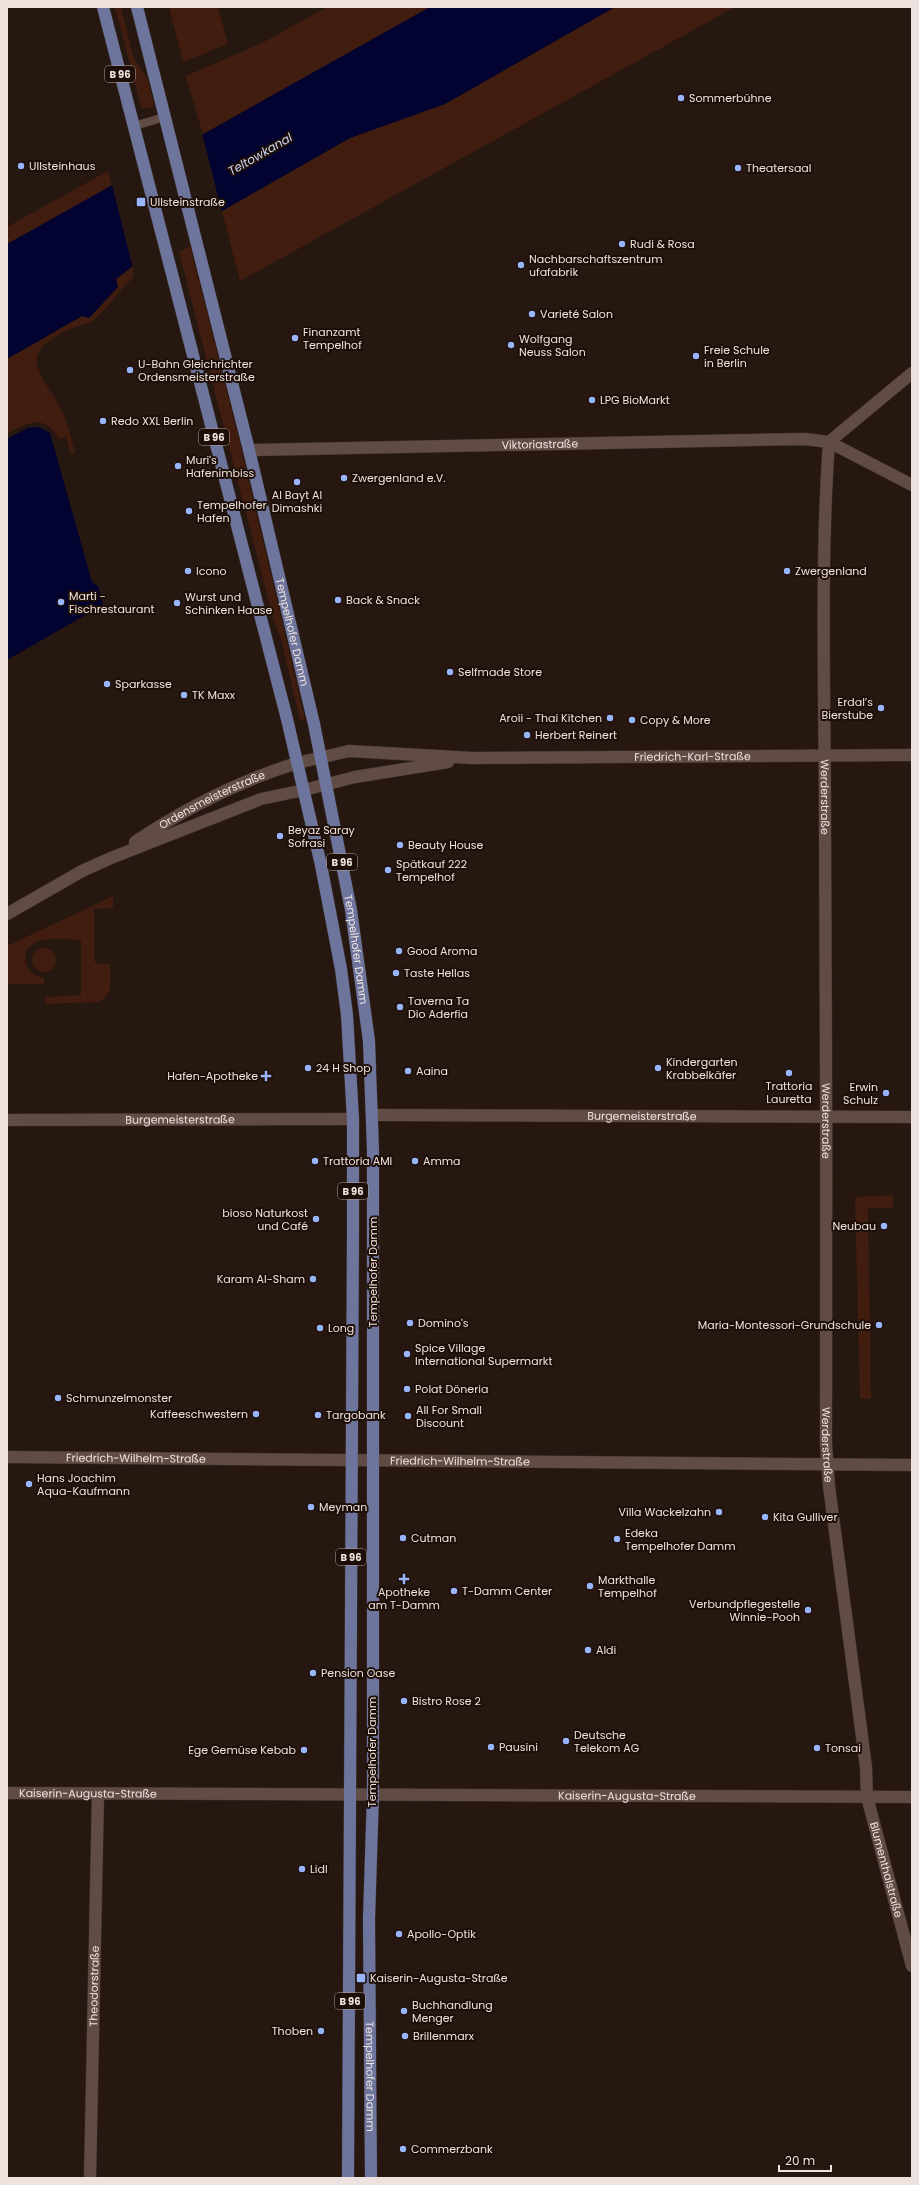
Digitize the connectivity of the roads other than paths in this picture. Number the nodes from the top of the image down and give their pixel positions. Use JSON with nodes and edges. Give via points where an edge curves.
{"nodes":[{"id":1,"x":103,"y":7,"type":"edge"},
{"id":2,"x":136,"y":7,"type":"edge"},
{"id":3,"x":166,"y":121,"type":"junction"},
{"id":4,"x":134,"y":126,"type":"junction"},
{"id":5,"x":912,"y":373,"type":"edge"},
{"id":6,"x":829,"y":442,"type":"junction"},
{"id":7,"x":250,"y":450,"type":"junction"},
{"id":8,"x":912,"y":485,"type":"edge"},
{"id":9,"x":912,"y":755,"type":"edge"},
{"id":10,"x":320,"y":757,"type":"junction"},
{"id":11,"x":825,"y":757,"type":"junction"},
{"id":12,"x":473,"y":758,"type":"junction"},
{"id":13,"x":297,"y":763,"type":"junction"},
{"id":14,"x":326,"y":784,"type":"junction"},
{"id":15,"x":304,"y":790,"type":"junction"},
{"id":16,"x":111,"y":858,"type":"junction"},
{"id":17,"x":7,"y":914,"type":"edge"},
{"id":18,"x":373,"y":1115,"type":"junction"},
{"id":19,"x":827,"y":1117,"type":"junction"},
{"id":20,"x":912,"y":1118,"type":"edge"},
{"id":21,"x":353,"y":1119,"type":"junction"},
{"id":22,"x":7,"y":1120,"type":"edge"},
{"id":23,"x":7,"y":1456,"type":"edge"},
{"id":24,"x":352,"y":1458,"type":"junction"},
{"id":25,"x":373,"y":1459,"type":"junction"},
{"id":26,"x":829,"y":1464,"type":"junction"},
{"id":27,"x":912,"y":1465,"type":"edge"},
{"id":28,"x":7,"y":1794,"type":"edge"},
{"id":29,"x":98,"y":1794,"type":"junction"},
{"id":30,"x":372,"y":1794,"type":"junction"},
{"id":31,"x":351,"y":1796,"type":"junction"},
{"id":32,"x":867,"y":1797,"type":"junction"},
{"id":33,"x":912,"y":1797,"type":"edge"},
{"id":34,"x":912,"y":1966,"type":"edge"},
{"id":35,"x":90,"y":2178,"type":"edge"},
{"id":36,"x":348,"y":2178,"type":"edge"},
{"id":37,"x":371,"y":2178,"type":"edge"}],
"edges":[{"from":1,"to":4,"type":"main road","number":"B 96"},
{"from":2,"to":3,"type":"main road","number":"B 96"},
{"from":3,"to":4,"type":"lane"},
{"from":3,"to":7,"type":"main road","name":"Tempelhofer Damm","number":"B 96"},
{"from":4,"to":13,"type":"main road","name":"Tempelhofer Damm","number":"B 96"},
{"from":5,"to":6,"type":"street"},
{"from":6,"to":7,"type":"street","name":"Viktoriastraße","via":[[798,439]]},
{"from":6,"to":8,"type":"street"},
{"from":6,"to":11,"type":"street","name":"Werderstraße","via":[[826,494]]},
{"from":7,"to":10,"type":"main road","name":"Tempelhofer Damm","number":"B 96"},
{"from":9,"to":11,"type":"street","name":"Friedrich-Karl-Straße"},
{"from":10,"to":12,"type":"street","name":"Friedrich-Karl-Straße","via":[[349,751]]},
{"from":10,"to":13,"type":"street","name":"Ordensmeisterstraße"},
{"from":10,"to":14,"type":"main road","name":"Tempelhofer Damm","number":"B 96"},
{"from":11,"to":12,"type":"street","name":"Friedrich-Karl-Straße"},
{"from":11,"to":19,"type":"street","name":"Werderstraße"},
{"from":12,"to":14,"type":"street","name":"Friedrich-Karl-Straße"},
{"from":13,"to":15,"type":"main road","name":"Tempelhofer Damm","number":"B 96"},
{"from":13,"to":16,"type":"street","name":"Ordensmeisterstraße","via":[[256,776],[207,799],[169,820]]},
{"from":14,"to":15,"type":"street","name":"Friedrich-Karl-Straße"},
{"from":14,"to":18,"type":"main road","name":"Tempelhofer Damm","number":"B 96","via":[[358,949],[369,1041]]},
{"from":15,"to":16,"type":"street","name":"Ordensmeisterstraße","via":[[261,799]]},
{"from":15,"to":21,"type":"main road","name":"Tempelhofer Damm","number":"B 96","via":[[341,969],[347,1015]]},
{"from":16,"to":17,"type":"street","name":"Ordensmeisterstraße","via":[[82,871]]},
{"from":18,"to":19,"type":"street","name":"Burgemeisterstraße"},
{"from":18,"to":25,"type":"main road","name":"Tempelhofer Damm","number":"B 96"},
{"from":19,"to":20,"type":"street","name":"Burgemeisterstraße"},
{"from":19,"to":26,"type":"street","name":"Werderstraße","via":[[826,1444]]},
{"from":21,"to":22,"type":"street","name":"Burgemeisterstraße"},
{"from":21,"to":24,"type":"main road","name":"Tempelhofer Damm","number":"B 96"},
{"from":23,"to":24,"type":"street","name":"Friedrich-Wilhelm-Straße"},
{"from":24,"to":25,"type":"street","name":"Friedrich-Wilhelm-Straße"},
{"from":24,"to":31,"type":"main road","name":"Tempelhofer Damm","number":"B 96"},
{"from":25,"to":26,"type":"street","name":"Friedrich-Wilhelm-Straße","via":[[812,1466]]},
{"from":25,"to":30,"type":"main road","name":"Tempelhofer Damm","number":"B 96"},
{"from":26,"to":27,"type":"street","name":"Friedrich-Wilhelm-Straße"},
{"from":26,"to":32,"type":"street","name":"Werderstraße","via":[[829,1486],[866,1767]]},
{"from":28,"to":29,"type":"street","name":"Kaiserin-Augusta-Straße"},
{"from":29,"to":31,"type":"street","name":"Kaiserin-Augusta-Straße"},
{"from":29,"to":35,"type":"street","name":"Theodorstraße"},
{"from":30,"to":31,"type":"street","name":"Kaiserin-Augusta-Straße"},
{"from":30,"to":32,"type":"street","name":"Kaiserin-Augusta-Straße"},
{"from":30,"to":37,"type":"main road","name":"Tempelhofer Damm","number":"B 96","via":[[369,1919]]},
{"from":31,"to":36,"type":"main road","name":"Tempelhofer Damm","number":"B 96"},
{"from":32,"to":33,"type":"street","name":"Kaiserin-Augusta-Straße"},
{"from":32,"to":34,"type":"street","name":"Blumenthalstraße"}]}
